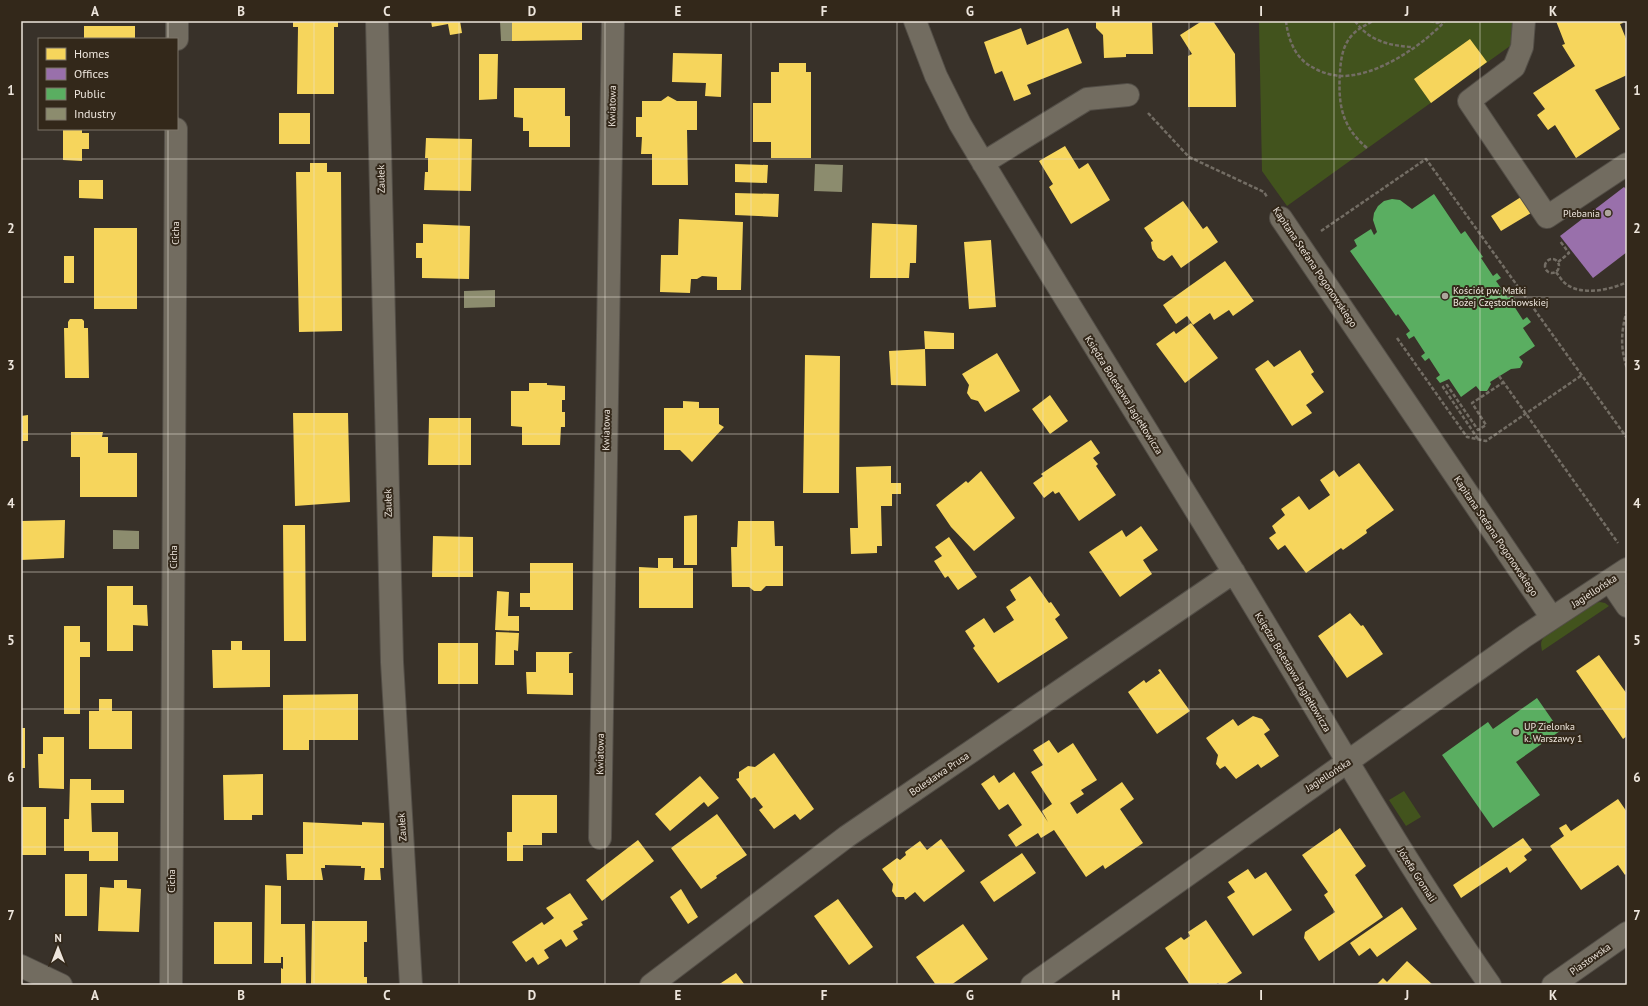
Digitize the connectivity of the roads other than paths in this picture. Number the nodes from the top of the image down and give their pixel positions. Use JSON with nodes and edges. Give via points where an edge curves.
{"nodes":[{"id":1,"x":177,"y":21,"type":"edge"},
{"id":2,"x":377,"y":21,"type":"edge"},
{"id":3,"x":613,"y":21,"type":"edge"},
{"id":4,"x":915,"y":21,"type":"edge"},
{"id":5,"x":1524,"y":21,"type":"edge"},
{"id":6,"x":177,"y":38,"type":"edge"},
{"id":7,"x":1128,"y":95,"type":"road end"},
{"id":8,"x":176,"y":130,"type":"edge"},
{"id":9,"x":983,"y":163,"type":"junction"},
{"id":10,"x":1627,"y":164,"type":"edge"},
{"id":11,"x":1281,"y":218,"type":"road end"},
{"id":12,"x":1234,"y":572,"type":"junction"},
{"id":13,"x":1618,"y":575,"type":"edge"},
{"id":14,"x":1627,"y":606,"type":"edge"},
{"id":15,"x":1552,"y":618,"type":"junction"},
{"id":16,"x":1346,"y":763,"type":"junction"},
{"id":17,"x":600,"y":838,"type":"dead end"},
{"id":18,"x":1627,"y":932,"type":"edge"},
{"id":19,"x":21,"y":966,"type":"edge"},
{"id":20,"x":60,"y":985,"type":"edge"},
{"id":21,"x":171,"y":985,"type":"edge"},
{"id":22,"x":411,"y":985,"type":"edge"},
{"id":23,"x":651,"y":985,"type":"edge"},
{"id":24,"x":1032,"y":985,"type":"edge"},
{"id":25,"x":1490,"y":985,"type":"edge"},
{"id":26,"x":1553,"y":985,"type":"edge"}],
"edges":[{"from":1,"to":6,"type":"street"},
{"from":2,"to":22,"type":"street","name":"Zaułek","via":[[392,662]]},
{"from":3,"to":17,"type":"street","name":"Kwiatowa"},
{"from":4,"to":9,"type":"street","name":"Księdza Bolesława Jagiełłowicza","via":[[936,76]]},
{"from":5,"to":10,"type":"street","via":[[1522,47],[1514,67],[1468,100],[1547,216]]},
{"from":7,"to":9,"type":"street","via":[[1087,98]]},
{"from":8,"to":21,"type":"street","name":"Cicha"},
{"from":9,"to":12,"type":"street","name":"Księdza Bolesława Jagiełłowicza"},
{"from":11,"to":15,"type":"street","name":"Kapitana Stefana Pogonowskiego"},
{"from":12,"to":16,"type":"street","name":"Księdza Bolesława Jagiełłowicza"},
{"from":12,"to":23,"type":"street","name":"Bolesława Prusa","via":[[846,837]]},
{"from":13,"to":14,"type":"street"},
{"from":13,"to":15,"type":"street","name":"Jagiellońska"},
{"from":15,"to":16,"type":"street","name":"Jagiellońska"},
{"from":16,"to":24,"type":"street","name":"Jagiellońska","via":[[1314,783]]},
{"from":16,"to":25,"type":"street","name":"Józefa Gromali"},
{"from":18,"to":26,"type":"street","name":"Piastowska"},
{"from":19,"to":20,"type":"street"}]}
